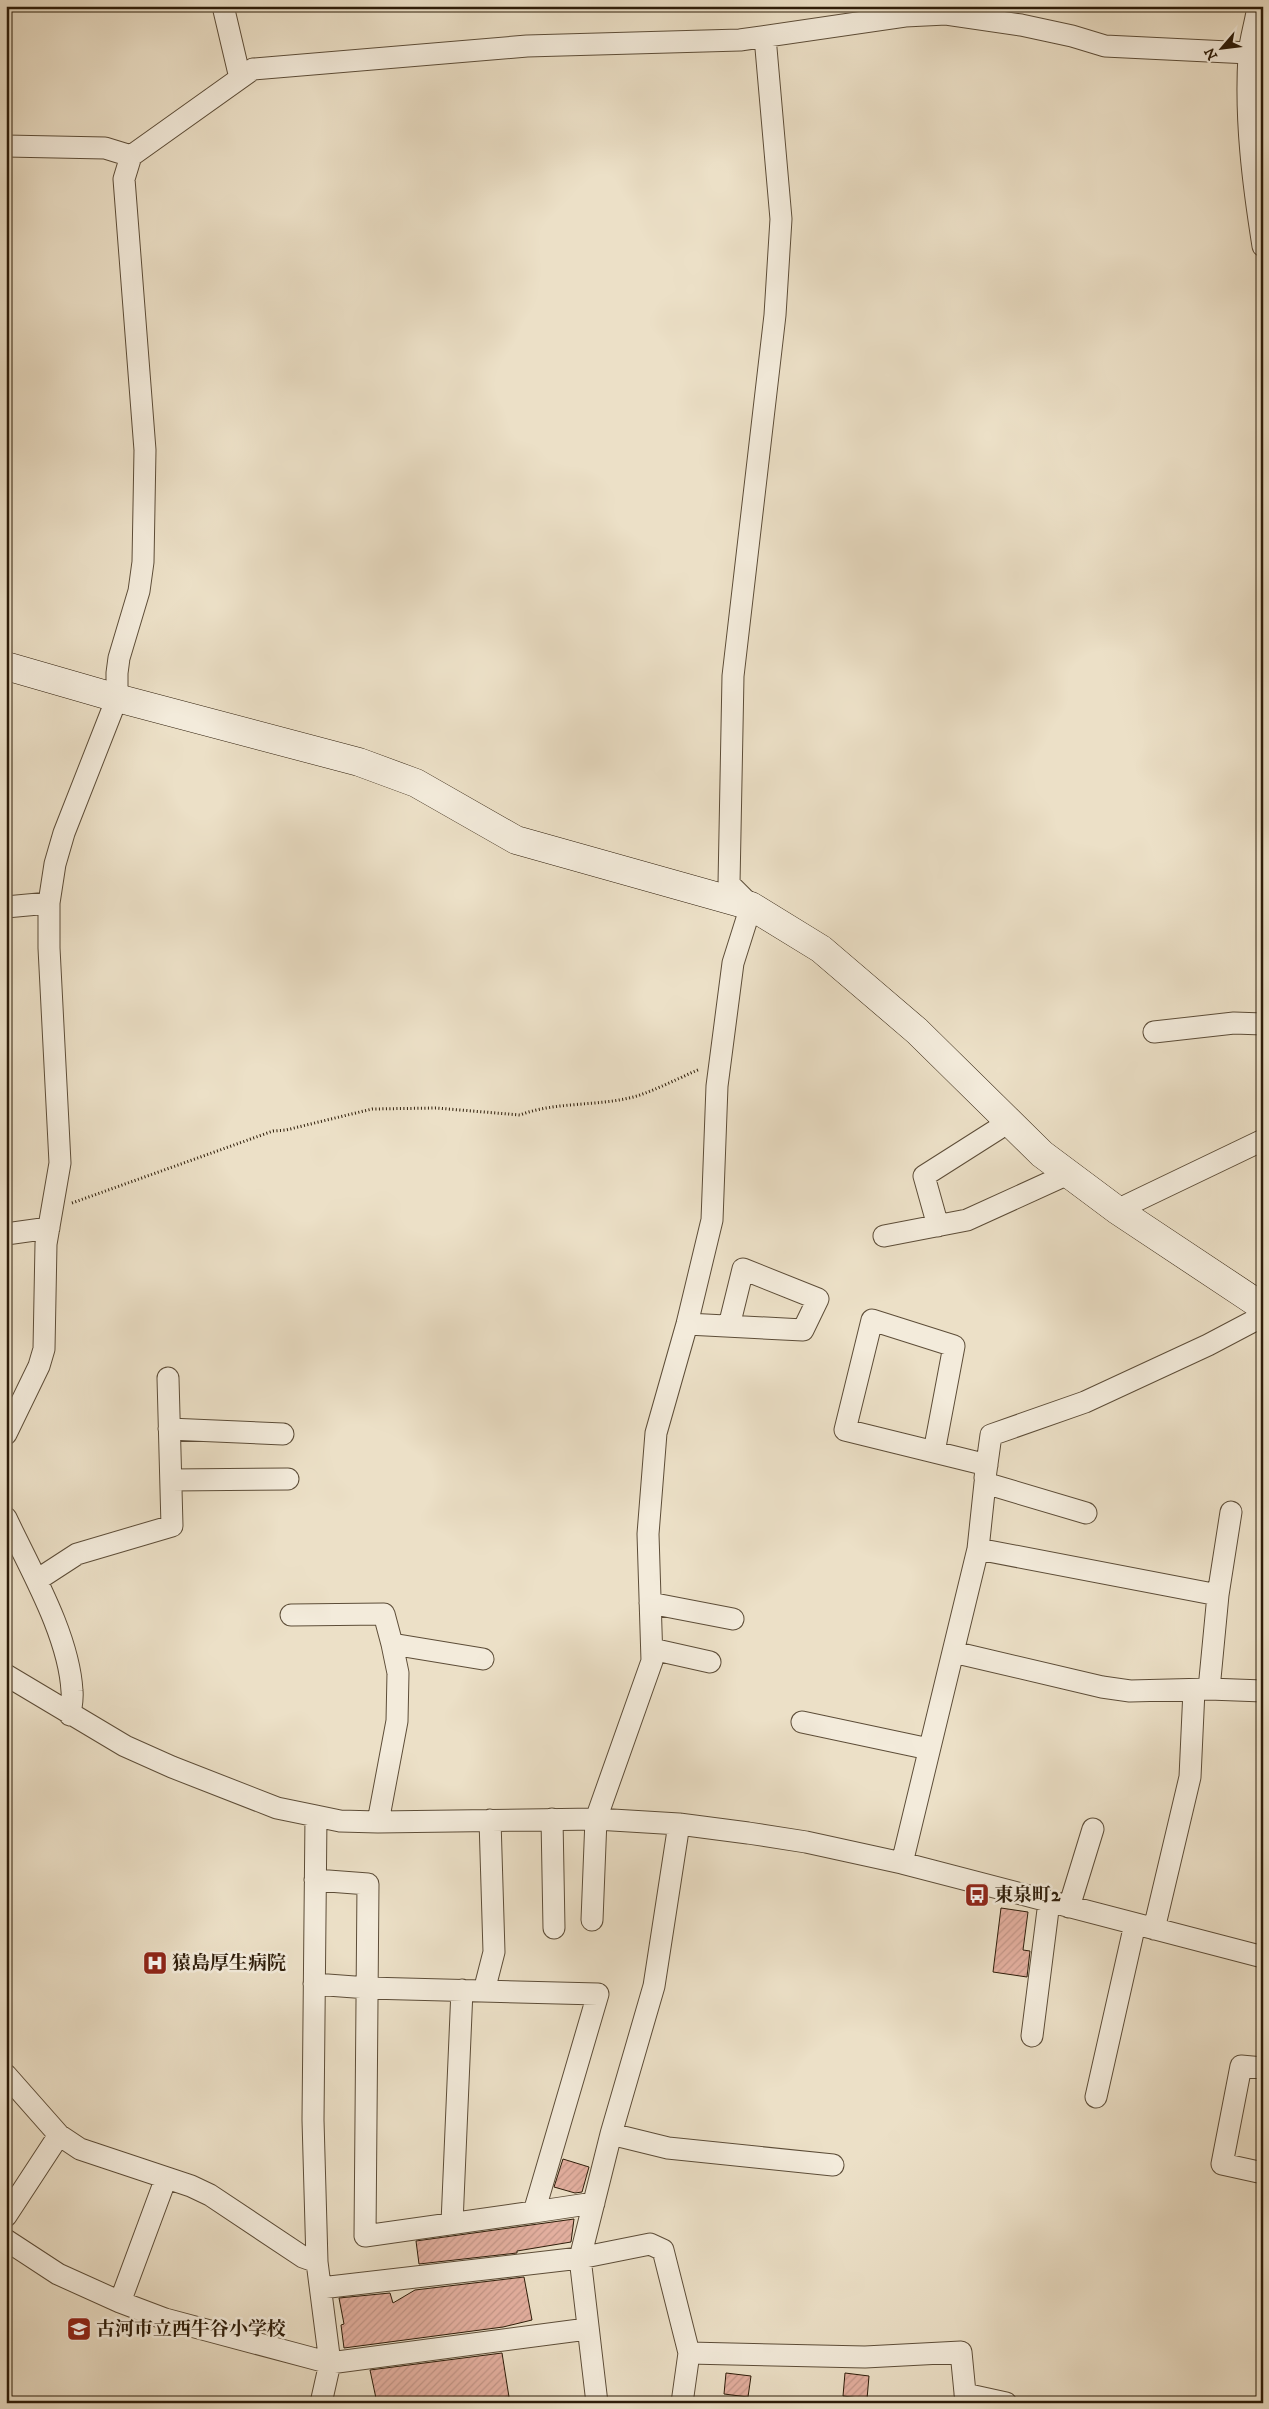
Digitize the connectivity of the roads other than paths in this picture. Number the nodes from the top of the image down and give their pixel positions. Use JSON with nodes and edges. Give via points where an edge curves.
{"nodes":[{"id":1,"x":223,"y":6,"type":"edge"},
{"id":2,"x":1258,"y":6,"type":"edge"},
{"id":3,"x":765,"y":36,"type":"junction"},
{"id":4,"x":1249,"y":53,"type":"junction"},
{"id":5,"x":240,"y":78,"type":"junction"},
{"id":6,"x":6,"y":146,"type":"edge"},
{"id":7,"x":131,"y":156,"type":"junction"},
{"id":8,"x":1259,"y":194,"type":"edge"},
{"id":9,"x":1263,"y":246,"type":"edge"},
{"id":10,"x":6,"y":666,"type":"edge"},
{"id":11,"x":117,"y":698,"type":"junction"},
{"id":12,"x":49,"y":903,"type":"junction"},
{"id":13,"x":751,"y":906,"type":"junction"},
{"id":14,"x":6,"y":907,"type":"edge"},
{"id":15,"x":1263,"y":1024,"type":"edge"},
{"id":16,"x":1154,"y":1032,"type":"dead end"},
{"id":17,"x":1009,"y":1122,"type":"junction"},
{"id":18,"x":1263,"y":1140,"type":"edge"},
{"id":19,"x":1068,"y":1174,"type":"junction"},
{"id":20,"x":1117,"y":1210,"type":"junction"},
{"id":21,"x":50,"y":1219,"type":"junction"},
{"id":22,"x":938,"y":1226,"type":"junction"},
{"id":23,"x":6,"y":1234,"type":"edge"},
{"id":24,"x":884,"y":1236,"type":"dead end"},
{"id":25,"x":1263,"y":1307,"type":"edge"},
{"id":26,"x":1263,"y":1316,"type":"edge"},
{"id":27,"x":687,"y":1324,"type":"junction"},
{"id":28,"x":729,"y":1326,"type":"dead end"},
{"id":29,"x":168,"y":1378,"type":"dead end"},
{"id":30,"x":169,"y":1429,"type":"junction"},
{"id":31,"x":6,"y":1434,"type":"edge"},
{"id":32,"x":283,"y":1434,"type":"dead end"},
{"id":33,"x":934,"y":1452,"type":"junction"},
{"id":34,"x":986,"y":1474,"type":"junction"},
{"id":35,"x":288,"y":1479,"type":"dead end"},
{"id":36,"x":171,"y":1480,"type":"junction"},
{"id":37,"x":1231,"y":1512,"type":"dead end"},
{"id":38,"x":1086,"y":1513,"type":"dead end"},
{"id":39,"x":6,"y":1518,"type":"edge"},
{"id":40,"x":978,"y":1549,"type":"junction"},
{"id":41,"x":37,"y":1580,"type":"junction"},
{"id":42,"x":1218,"y":1595,"type":"junction"},
{"id":43,"x":650,"y":1603,"type":"junction"},
{"id":44,"x":291,"y":1615,"type":"dead end"},
{"id":45,"x":733,"y":1619,"type":"dead end"},
{"id":46,"x":392,"y":1644,"type":"junction"},
{"id":47,"x":652,"y":1649,"type":"junction"},
{"id":48,"x":953,"y":1652,"type":"junction"},
{"id":49,"x":482,"y":1659,"type":"dead end"},
{"id":50,"x":710,"y":1662,"type":"dead end"},
{"id":51,"x":6,"y":1676,"type":"edge"},
{"id":52,"x":1201,"y":1689,"type":"junction"},
{"id":53,"x":1263,"y":1691,"type":"edge"},
{"id":54,"x":70,"y":1715,"type":"junction"},
{"id":55,"x":802,"y":1722,"type":"dead end"},
{"id":56,"x":929,"y":1749,"type":"junction"},
{"id":57,"x":316,"y":1816,"type":"junction"},
{"id":58,"x":552,"y":1819,"type":"junction"},
{"id":59,"x":596,"y":1819,"type":"junction"},
{"id":60,"x":490,"y":1820,"type":"junction"},
{"id":61,"x":378,"y":1822,"type":"junction"},
{"id":62,"x":679,"y":1824,"type":"junction"},
{"id":63,"x":1092,"y":1829,"type":"dead end"},
{"id":64,"x":902,"y":1863,"type":"junction"},
{"id":65,"x":315,"y":1880,"type":"junction"},
{"id":66,"x":1059,"y":1904,"type":"junction"},
{"id":67,"x":592,"y":1920,"type":"dead end"},
{"id":68,"x":1144,"y":1927,"type":"junction"},
{"id":69,"x":554,"y":1928,"type":"dead end"},
{"id":70,"x":1263,"y":1957,"type":"edge"},
{"id":71,"x":314,"y":1984,"type":"junction"},
{"id":72,"x":368,"y":1988,"type":"junction"},
{"id":73,"x":462,"y":1990,"type":"junction"},
{"id":74,"x":484,"y":1991,"type":"junction"},
{"id":75,"x":1032,"y":2036,"type":"dead end"},
{"id":76,"x":1263,"y":2068,"type":"edge"},
{"id":77,"x":6,"y":2075,"type":"edge"},
{"id":78,"x":1096,"y":2097,"type":"dead end"},
{"id":79,"x":611,"y":2134,"type":"junction"},
{"id":80,"x":59,"y":2135,"type":"junction"},
{"id":81,"x":833,"y":2165,"type":"dead end"},
{"id":82,"x":1263,"y":2173,"type":"edge"},
{"id":83,"x":166,"y":2178,"type":"junction"},
{"id":84,"x":594,"y":2203,"type":"junction"},
{"id":85,"x":534,"y":2212,"type":"junction"},
{"id":86,"x":6,"y":2216,"type":"edge"},
{"id":87,"x":452,"y":2223,"type":"junction"},
{"id":88,"x":6,"y":2240,"type":"edge"},
{"id":89,"x":580,"y":2258,"type":"junction"},
{"id":90,"x":317,"y":2262,"type":"junction"},
{"id":91,"x":321,"y":2288,"type":"junction"},
{"id":92,"x":120,"y":2302,"type":"junction"},
{"id":93,"x":587,"y":2329,"type":"junction"},
{"id":94,"x":689,"y":2354,"type":"junction"},
{"id":95,"x":330,"y":2363,"type":"junction"},
{"id":96,"x":966,"y":2399,"type":"edge"},
{"id":97,"x":678,"y":2402,"type":"edge"},
{"id":98,"x":321,"y":2403,"type":"edge"},
{"id":99,"x":597,"y":2403,"type":"edge"},
{"id":100,"x":1006,"y":2403,"type":"edge"}],
"edges":[{"from":1,"to":5,"type":"street"},
{"from":2,"to":4,"type":"street"},
{"from":3,"to":4,"type":"street","via":[[905,16],[946,14],[1021,25],[1105,46]]},
{"from":3,"to":5,"type":"street","via":[[740,40],[527,46],[254,69]]},
{"from":3,"to":13,"type":"street","via":[[781,218],[775,315],[733,676],[729,884]]},
{"from":4,"to":8,"type":"street","via":[[1248,112]]},
{"from":5,"to":7,"type":"street"},
{"from":6,"to":7,"type":"street","via":[[105,148]]},
{"from":7,"to":11,"type":"street","via":[[124,179],[145,450],[143,562],[139,592],[116,673]]},
{"from":8,"to":9,"type":"street"},
{"from":10,"to":11,"type":"street"},
{"from":11,"to":12,"type":"street","via":[[64,833]]},
{"from":11,"to":13,"type":"street","via":[[359,762],[416,783],[516,840]]},
{"from":12,"to":14,"type":"street"},
{"from":12,"to":21,"type":"street","via":[[60,1163]]},
{"from":13,"to":17,"type":"street","via":[[821,949],[918,1031]]},
{"from":13,"to":27,"type":"street","via":[[733,963],[717,1086],[712,1220]]},
{"from":15,"to":16,"type":"street","via":[[1234,1023]]},
{"from":17,"to":19,"type":"street"},
{"from":17,"to":22,"type":"street","via":[[924,1176]]},
{"from":18,"to":20,"type":"street"},
{"from":19,"to":20,"type":"street"},
{"from":19,"to":22,"type":"street","via":[[967,1220]]},
{"from":20,"to":25,"type":"street"},
{"from":21,"to":23,"type":"street"},
{"from":21,"to":31,"type":"street","via":[[46,1244],[44,1350],[40,1366]]},
{"from":22,"to":24,"type":"street"},
{"from":26,"to":34,"type":"street","via":[[1086,1402],[991,1435]]},
{"from":27,"to":28,"type":"street"},
{"from":27,"to":43,"type":"street","via":[[656,1433],[648,1534]]},
{"from":29,"to":30,"type":"street"},
{"from":30,"to":32,"type":"street"},
{"from":30,"to":36,"type":"street"},
{"from":33,"to":33,"type":"street","via":[[845,1430],[872,1320],[954,1346]]},
{"from":33,"to":34,"type":"street"},
{"from":34,"to":38,"type":"street"},
{"from":34,"to":40,"type":"street"},
{"from":35,"to":36,"type":"street"},
{"from":36,"to":41,"type":"street","via":[[172,1526],[77,1554]]},
{"from":37,"to":42,"type":"street"},
{"from":39,"to":41,"type":"street"},
{"from":40,"to":42,"type":"street"},
{"from":40,"to":48,"type":"street"},
{"from":41,"to":54,"type":"street","via":[[66,1658],[72,1692]]},
{"from":42,"to":52,"type":"street"},
{"from":43,"to":45,"type":"street"},
{"from":43,"to":47,"type":"street"},
{"from":44,"to":46,"type":"street","via":[[384,1614]]},
{"from":46,"to":49,"type":"street"},
{"from":46,"to":61,"type":"street","via":[[398,1673],[397,1721]]},
{"from":47,"to":50,"type":"street"},
{"from":47,"to":59,"type":"street","via":[[652,1661]]},
{"from":48,"to":52,"type":"street","via":[[1102,1687],[1130,1691]]},
{"from":48,"to":56,"type":"street"},
{"from":51,"to":54,"type":"street"},
{"from":52,"to":53,"type":"street"},
{"from":52,"to":68,"type":"street","via":[[1190,1777]]},
{"from":54,"to":57,"type":"street","via":[[125,1746],[172,1767],[278,1808]]},
{"from":55,"to":56,"type":"street"},
{"from":56,"to":64,"type":"street"},
{"from":57,"to":61,"type":"street","via":[[340,1821]]},
{"from":57,"to":65,"type":"street"},
{"from":58,"to":59,"type":"street"},
{"from":58,"to":60,"type":"street"},
{"from":58,"to":69,"type":"street"},
{"from":59,"to":62,"type":"street"},
{"from":59,"to":67,"type":"street"},
{"from":60,"to":61,"type":"street"},
{"from":60,"to":74,"type":"street","via":[[494,1952]]},
{"from":62,"to":64,"type":"street","via":[[806,1842]]},
{"from":62,"to":79,"type":"street","via":[[654,1986]]},
{"from":63,"to":66,"type":"street"},
{"from":64,"to":66,"type":"street"},
{"from":65,"to":71,"type":"street"},
{"from":65,"to":72,"type":"street","via":[[368,1884]]},
{"from":66,"to":68,"type":"street"},
{"from":66,"to":75,"type":"street"},
{"from":68,"to":70,"type":"street"},
{"from":68,"to":78,"type":"street"},
{"from":71,"to":72,"type":"street"},
{"from":71,"to":90,"type":"street"},
{"from":72,"to":73,"type":"street"},
{"from":72,"to":87,"type":"street","via":[[365,2236]]},
{"from":73,"to":74,"type":"street"},
{"from":73,"to":87,"type":"street"},
{"from":74,"to":85,"type":"street","via":[[598,1994]]},
{"from":76,"to":82,"type":"street","via":[[1241,2066],[1222,2164]]},
{"from":77,"to":80,"type":"street"},
{"from":79,"to":81,"type":"street","via":[[668,2148]]},
{"from":79,"to":84,"type":"street"},
{"from":80,"to":83,"type":"street","via":[[80,2150]]},
{"from":80,"to":86,"type":"street"},
{"from":83,"to":90,"type":"street","via":[[222,2201],[303,2257]]},
{"from":83,"to":92,"type":"street"},
{"from":84,"to":85,"type":"street"},
{"from":84,"to":89,"type":"street"},
{"from":85,"to":87,"type":"street"},
{"from":88,"to":92,"type":"street","via":[[58,2274]]},
{"from":89,"to":91,"type":"street"},
{"from":89,"to":93,"type":"street"},
{"from":89,"to":94,"type":"street","via":[[650,2244],[663,2250]]},
{"from":90,"to":91,"type":"street"},
{"from":91,"to":95,"type":"street"},
{"from":92,"to":95,"type":"street","via":[[165,2319]]},
{"from":93,"to":95,"type":"street"},
{"from":93,"to":99,"type":"street"},
{"from":94,"to":96,"type":"street","via":[[865,2357],[961,2352]]},
{"from":94,"to":97,"type":"street"},
{"from":95,"to":98,"type":"street"},
{"from":96,"to":100,"type":"street"}]}
